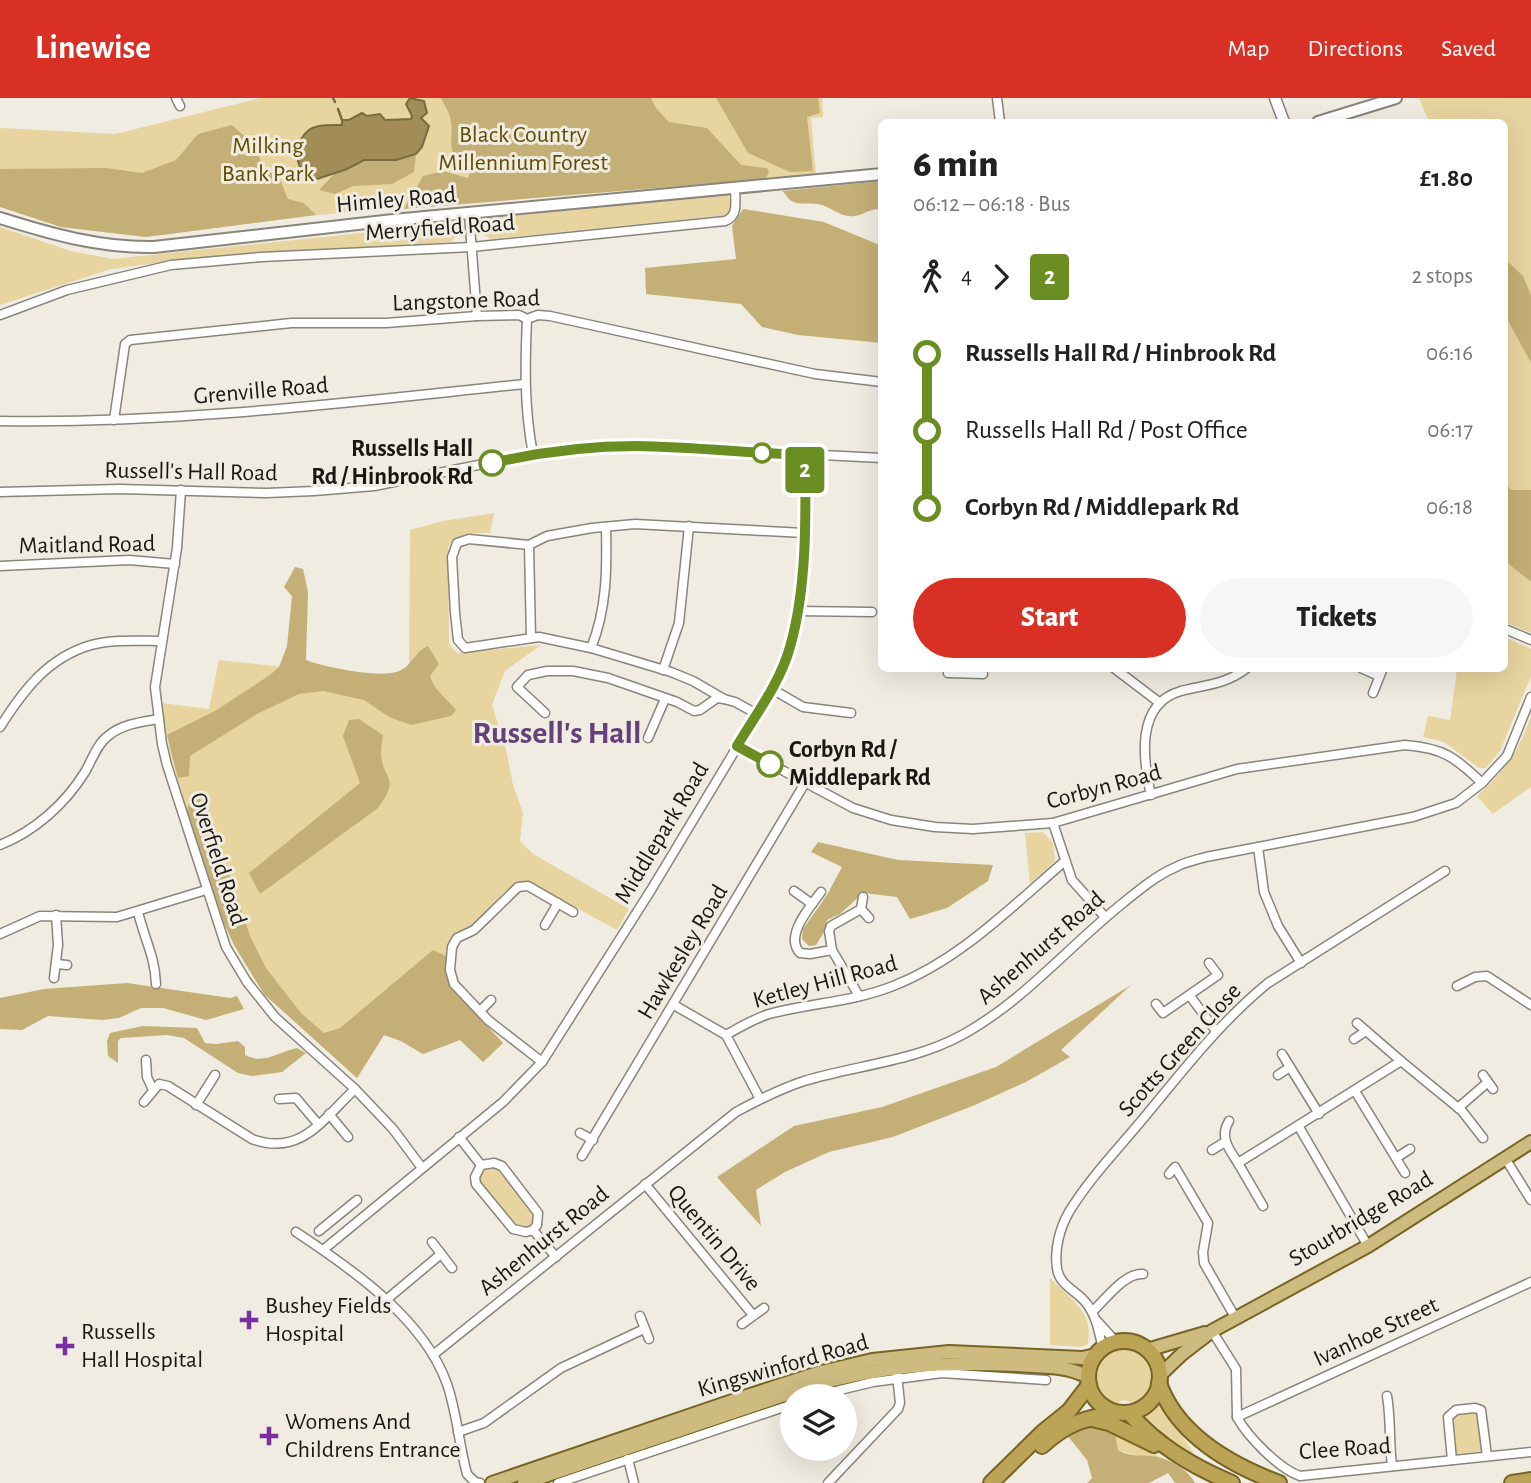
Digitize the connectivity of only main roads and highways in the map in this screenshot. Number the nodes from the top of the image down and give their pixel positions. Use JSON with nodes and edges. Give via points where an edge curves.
{"nodes":[{"id":1,"x":1396,"y":98,"type":"edge"},
{"id":2,"x":1328,"y":119,"type":"edge"},
{"id":3,"x":878,"y":174,"type":"edge"},
{"id":4,"x":0,"y":218,"type":"edge"},
{"id":5,"x":1531,"y":1142,"type":"edge"},
{"id":6,"x":1212,"y":1331,"type":"junction"},
{"id":7,"x":1105,"y":1349,"type":"junction"},
{"id":8,"x":1147,"y":1350,"type":"junction"},
{"id":9,"x":1160,"y":1379,"type":"junction"},
{"id":10,"x":1089,"y":1381,"type":"junction"},
{"id":11,"x":1123,"y":1413,"type":"junction"},
{"id":12,"x":1085,"y":1419,"type":"junction"},
{"id":13,"x":1180,"y":1458,"type":"junction"},
{"id":14,"x":1531,"y":1480,"type":"edge"},
{"id":15,"x":492,"y":1483,"type":"edge"},
{"id":16,"x":524,"y":1483,"type":"edge"},
{"id":17,"x":991,"y":1483,"type":"edge"},
{"id":18,"x":1002,"y":1483,"type":"edge"},
{"id":19,"x":1233,"y":1483,"type":"edge"},
{"id":20,"x":1279,"y":1483,"type":"edge"},
{"id":21,"x":1511,"y":1483,"type":"edge"}],
"edges":[{"from":1,"to":2,"type":"main road"},
{"from":3,"to":4,"type":"main road","name":"Himley Road","via":[[154,247],[94,244]]},
{"from":5,"to":6,"type":"main road","name":"Stourbridge Road","via":[[1368,1246]]},
{"from":6,"to":8,"type":"main road","name":"Stourbridge Road"},
{"from":6,"to":9,"type":"main road","name":"Stourbridge Road"},
{"from":7,"to":8,"type":"highway","via":[[1133,1343]]},
{"from":7,"to":10,"type":"highway","via":[[1090,1366]]},
{"from":7,"to":15,"type":"main road","name":"Kingswinford Road","via":[[1082,1358],[949,1352],[872,1360],[821,1372]]},
{"from":8,"to":9,"type":"highway","via":[[1154,1357]]},
{"from":9,"to":11,"type":"highway","via":[[1149,1403]]},
{"from":9,"to":20,"type":"highway","via":[[1169,1408],[1210,1448]]},
{"from":10,"to":11,"type":"highway","via":[[1099,1403]]},
{"from":10,"to":16,"type":"main road","name":"Kingswinford Road","via":[[1078,1372],[1060,1368],[930,1363],[897,1373],[846,1376]]},
{"from":10,"to":17,"type":"highway","via":[[1069,1411]]},
{"from":11,"to":12,"type":"highway"},
{"from":11,"to":13,"type":"highway"},
{"from":12,"to":13,"type":"highway","via":[[1108,1423]]},
{"from":12,"to":18,"type":"highway","via":[[1053,1436]]},
{"from":13,"to":19,"type":"highway"},
{"from":14,"to":21,"type":"highway"}]}
